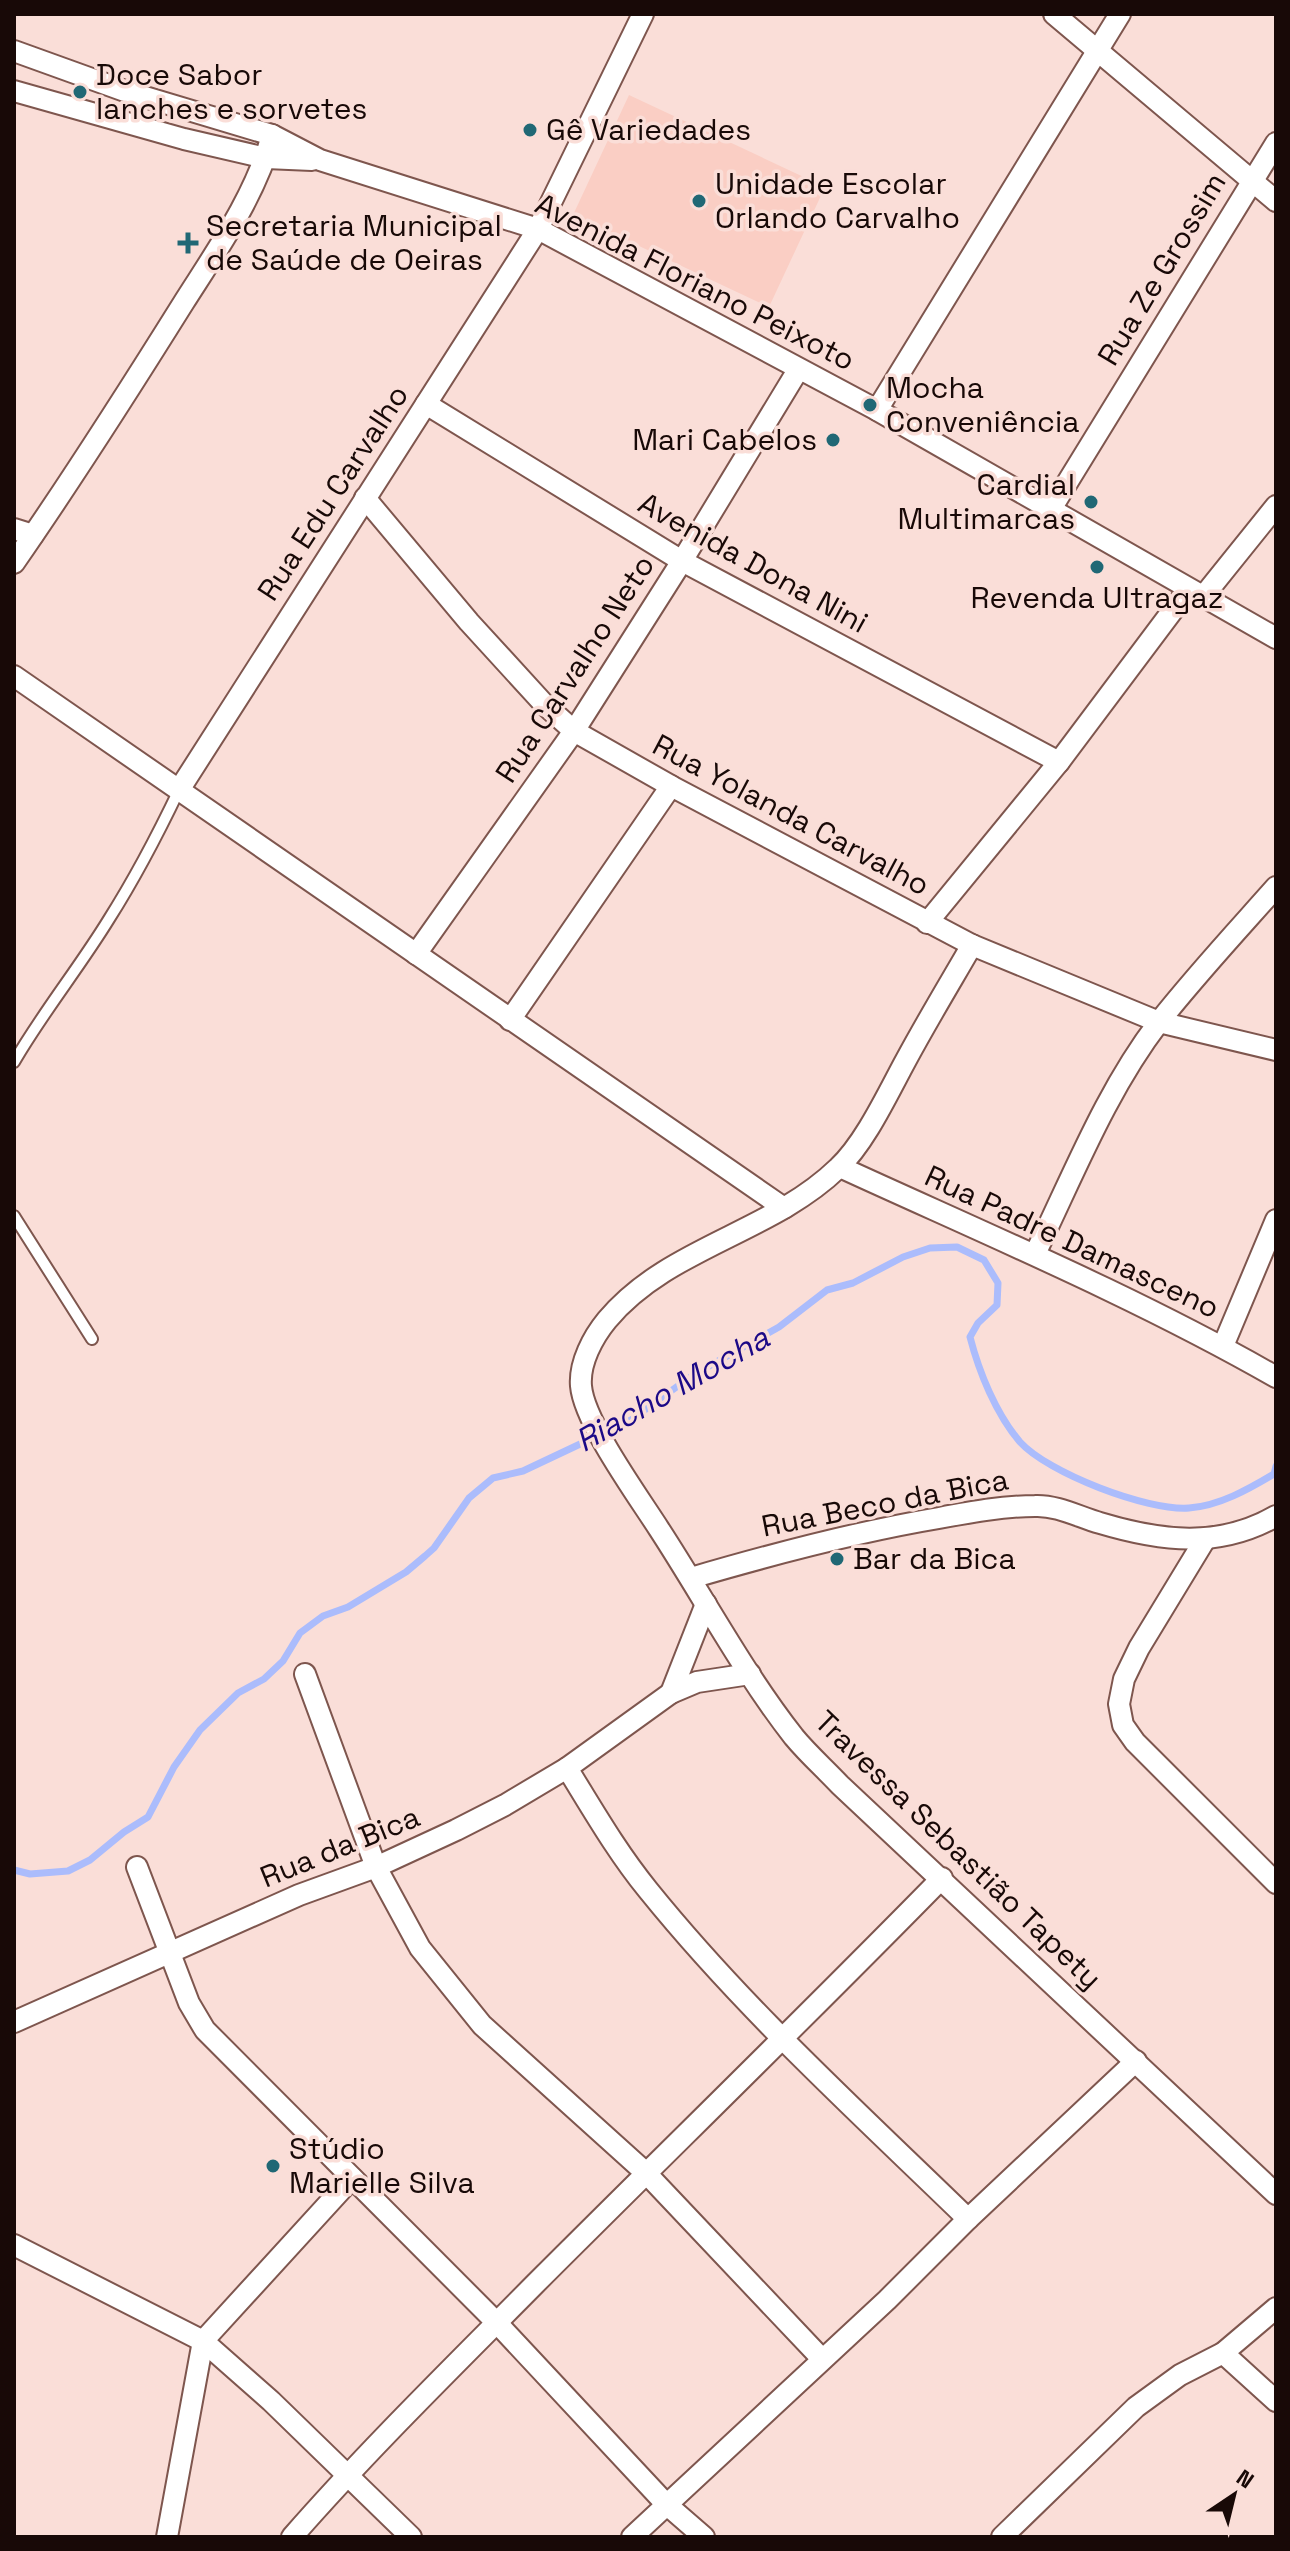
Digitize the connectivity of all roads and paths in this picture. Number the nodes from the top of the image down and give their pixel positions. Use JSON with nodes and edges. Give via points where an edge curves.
{"nodes":[{"id":1,"x":643,"y":14,"type":"edge"},
{"id":2,"x":1054,"y":14,"type":"edge"},
{"id":3,"x":1120,"y":14,"type":"edge"},
{"id":4,"x":1097,"y":49,"type":"junction"},
{"id":5,"x":14,"y":51,"type":"edge"},
{"id":6,"x":14,"y":91,"type":"edge"},
{"id":7,"x":272,"y":135,"type":"junction"},
{"id":8,"x":1276,"y":143,"type":"edge"},
{"id":9,"x":266,"y":158,"type":"junction"},
{"id":10,"x":320,"y":160,"type":"junction"},
{"id":11,"x":1252,"y":180,"type":"junction"},
{"id":12,"x":1276,"y":201,"type":"edge"},
{"id":13,"x":538,"y":229,"type":"junction"},
{"id":14,"x":798,"y":370,"type":"junction"},
{"id":15,"x":426,"y":404,"type":"junction"},
{"id":16,"x":877,"y":410,"type":"junction"},
{"id":17,"x":365,"y":498,"type":"junction"},
{"id":18,"x":1276,"y":506,"type":"edge"},
{"id":19,"x":1051,"y":509,"type":"junction"},
{"id":20,"x":24,"y":532,"type":"edge"},
{"id":21,"x":682,"y":561,"type":"junction"},
{"id":22,"x":14,"y":563,"type":"edge"},
{"id":23,"x":1195,"y":594,"type":"junction"},
{"id":24,"x":1276,"y":638,"type":"edge"},
{"id":25,"x":14,"y":676,"type":"edge"},
{"id":26,"x":574,"y":731,"type":"junction"},
{"id":27,"x":1059,"y":762,"type":"junction"},
{"id":28,"x":671,"y":786,"type":"junction"},
{"id":29,"x":179,"y":790,"type":"junction"},
{"id":30,"x":1276,"y":887,"type":"edge"},
{"id":31,"x":927,"y":923,"type":"junction"},
{"id":32,"x":972,"y":945,"type":"junction"},
{"id":33,"x":416,"y":954,"type":"junction"},
{"id":34,"x":510,"y":1020,"type":"junction"},
{"id":35,"x":1159,"y":1022,"type":"junction"},
{"id":36,"x":1276,"y":1050,"type":"edge"},
{"id":37,"x":14,"y":1062,"type":"edge"},
{"id":38,"x":840,"y":1167,"type":"junction"},
{"id":39,"x":784,"y":1208,"type":"junction"},
{"id":40,"x":14,"y":1216,"type":"edge"},
{"id":41,"x":1276,"y":1220,"type":"edge"},
{"id":42,"x":1035,"y":1254,"type":"junction"},
{"id":43,"x":92,"y":1339,"type":"dead end"},
{"id":44,"x":1223,"y":1346,"type":"junction"},
{"id":45,"x":1276,"y":1377,"type":"edge"},
{"id":46,"x":1276,"y":1516,"type":"edge"},
{"id":47,"x":1204,"y":1541,"type":"junction"},
{"id":48,"x":691,"y":1578,"type":"junction"},
{"id":49,"x":706,"y":1604,"type":"junction"},
{"id":50,"x":305,"y":1674,"type":"dead end"},
{"id":51,"x":750,"y":1674,"type":"junction"},
{"id":52,"x":671,"y":1693,"type":"junction"},
{"id":53,"x":567,"y":1768,"type":"junction"},
{"id":54,"x":137,"y":1867,"type":"dead end"},
{"id":55,"x":376,"y":1867,"type":"junction"},
{"id":56,"x":942,"y":1878,"type":"junction"},
{"id":57,"x":1276,"y":1883,"type":"edge"},
{"id":58,"x":170,"y":1952,"type":"junction"},
{"id":59,"x":14,"y":2022,"type":"edge"},
{"id":60,"x":784,"y":2039,"type":"junction"},
{"id":61,"x":1136,"y":2061,"type":"junction"},
{"id":62,"x":646,"y":2173,"type":"junction"},
{"id":63,"x":352,"y":2178,"type":"junction"},
{"id":64,"x":1276,"y":2194,"type":"edge"},
{"id":65,"x":968,"y":2219,"type":"junction"},
{"id":66,"x":14,"y":2245,"type":"edge"},
{"id":67,"x":1276,"y":2308,"type":"edge"},
{"id":68,"x":497,"y":2323,"type":"junction"},
{"id":69,"x":203,"y":2341,"type":"junction"},
{"id":70,"x":1223,"y":2353,"type":"junction"},
{"id":71,"x":822,"y":2359,"type":"junction"},
{"id":72,"x":1276,"y":2401,"type":"edge"},
{"id":73,"x":348,"y":2473,"type":"junction"},
{"id":74,"x":666,"y":2504,"type":"junction"},
{"id":75,"x":167,"y":2537,"type":"edge"},
{"id":76,"x":292,"y":2537,"type":"edge"},
{"id":77,"x":411,"y":2537,"type":"edge"},
{"id":78,"x":632,"y":2537,"type":"edge"},
{"id":79,"x":704,"y":2537,"type":"edge"},
{"id":80,"x":1002,"y":2537,"type":"edge"}],
"edges":[{"from":1,"to":13,"type":"street","name":"Rua Edu Carvalho"},
{"from":2,"to":4,"type":"street"},
{"from":3,"to":4,"type":"street"},
{"from":4,"to":11,"type":"street"},
{"from":4,"to":16,"type":"street"},
{"from":5,"to":7,"type":"street","name":"Avenida Floriano Peixoto"},
{"from":6,"to":9,"type":"street","name":"Avenida Floriano Peixoto"},
{"from":7,"to":9,"type":"street"},
{"from":7,"to":10,"type":"street","name":"Avenida Floriano Peixoto"},
{"from":8,"to":11,"type":"street","name":"Rua Ze Grossim"},
{"from":9,"to":10,"type":"street","name":"Avenida Floriano Peixoto"},
{"from":9,"to":20,"type":"street","via":[[133,384]]},
{"from":10,"to":13,"type":"street","name":"Avenida Floriano Peixoto"},
{"from":11,"to":12,"type":"street"},
{"from":11,"to":19,"type":"street","name":"Rua Ze Grossim"},
{"from":13,"to":14,"type":"street","name":"Avenida Floriano Peixoto"},
{"from":13,"to":15,"type":"street","name":"Rua Edu Carvalho"},
{"from":14,"to":16,"type":"street","name":"Avenida Floriano Peixoto"},
{"from":14,"to":21,"type":"street","name":"Rua Carvalho Neto"},
{"from":15,"to":17,"type":"street","name":"Rua Edu Carvalho"},
{"from":15,"to":21,"type":"street","name":"Avenida Dona Nini"},
{"from":16,"to":19,"type":"street","name":"Avenida Floriano Peixoto"},
{"from":17,"to":26,"type":"street","name":"Rua Yolanda Carvalho","via":[[469,622]]},
{"from":17,"to":29,"type":"street","name":"Rua Edu Carvalho"},
{"from":18,"to":23,"type":"street"},
{"from":19,"to":23,"type":"street","name":"Avenida Floriano Peixoto"},
{"from":20,"to":22,"type":"street"},
{"from":21,"to":26,"type":"street","name":"Rua Carvalho Neto"},
{"from":21,"to":27,"type":"street","name":"Avenida Dona Nini"},
{"from":23,"to":24,"type":"street","name":"Avenida Floriano Peixoto"},
{"from":23,"to":27,"type":"street"},
{"from":25,"to":29,"type":"street"},
{"from":26,"to":28,"type":"street","name":"Rua Yolanda Carvalho"},
{"from":26,"to":33,"type":"street","name":"Rua Carvalho Neto"},
{"from":27,"to":31,"type":"street"},
{"from":28,"to":31,"type":"street","name":"Rua Yolanda Carvalho"},
{"from":28,"to":34,"type":"street"},
{"from":29,"to":33,"type":"street"},
{"from":29,"to":37,"type":"lane","via":[[109,920]]},
{"from":30,"to":35,"type":"street"},
{"from":31,"to":32,"type":"street","name":"Rua Yolanda Carvalho"},
{"from":32,"to":35,"type":"street","name":"Rua Yolanda Carvalho"},
{"from":32,"to":38,"type":"street","via":[[882,1105]]},
{"from":33,"to":34,"type":"street"},
{"from":34,"to":39,"type":"street"},
{"from":35,"to":36,"type":"street","name":"Rua Yolanda Carvalho"},
{"from":35,"to":42,"type":"street","via":[[1101,1116]]},
{"from":38,"to":39,"type":"street"},
{"from":38,"to":42,"type":"street","name":"Rua Padre Damasceno"},
{"from":39,"to":48,"type":"street","name":"Travessa Sebastião Tapety","via":[[715,1241],[640,1288],[608,1318],[584,1362],[584,1403]]},
{"from":40,"to":43,"type":"lane"},
{"from":41,"to":44,"type":"street"},
{"from":42,"to":44,"type":"street","name":"Rua Padre Damasceno"},
{"from":44,"to":45,"type":"street","name":"Rua Padre Damasceno"},
{"from":46,"to":47,"type":"street","name":"Rua Beco da Bica"},
{"from":47,"to":48,"type":"street","name":"Rua Beco da Bica","via":[[1141,1534],[1039,1505],[995,1508],[788,1549]]},
{"from":47,"to":57,"type":"street","via":[[1124,1679],[1119,1704],[1123,1725]]},
{"from":48,"to":49,"type":"street","name":"Travessa Sebastião Tapety"},
{"from":49,"to":51,"type":"street","name":"Travessa Sebastião Tapety"},
{"from":49,"to":52,"type":"street"},
{"from":50,"to":55,"type":"street"},
{"from":51,"to":52,"type":"street","name":"Rua da Bica","via":[[697,1682]]},
{"from":51,"to":56,"type":"street","name":"Travessa Sebastião Tapety","via":[[796,1739]]},
{"from":52,"to":53,"type":"street","name":"Rua da Bica"},
{"from":53,"to":55,"type":"street","name":"Rua da Bica","via":[[481,1818]]},
{"from":53,"to":60,"type":"street","via":[[647,1888]]},
{"from":54,"to":58,"type":"street"},
{"from":55,"to":58,"type":"street","name":"Rua da Bica"},
{"from":55,"to":62,"type":"street","via":[[420,1948],[482,2025]]},
{"from":56,"to":60,"type":"street"},
{"from":56,"to":61,"type":"street","name":"Travessa Sebastião Tapety"},
{"from":58,"to":59,"type":"street","name":"Rua da Bica"},
{"from":58,"to":63,"type":"street","via":[[205,2030]]},
{"from":60,"to":62,"type":"street"},
{"from":60,"to":65,"type":"street"},
{"from":61,"to":64,"type":"street","name":"Travessa Sebastião Tapety"},
{"from":61,"to":65,"type":"street"},
{"from":62,"to":68,"type":"street"},
{"from":62,"to":71,"type":"street"},
{"from":63,"to":68,"type":"street"},
{"from":63,"to":69,"type":"street"},
{"from":65,"to":71,"type":"street"},
{"from":66,"to":69,"type":"street"},
{"from":67,"to":70,"type":"street"},
{"from":68,"to":73,"type":"street"},
{"from":68,"to":74,"type":"street"},
{"from":69,"to":73,"type":"street"},
{"from":69,"to":75,"type":"street"},
{"from":70,"to":72,"type":"street"},
{"from":70,"to":80,"type":"street","via":[[1136,2407]]},
{"from":71,"to":74,"type":"street"},
{"from":73,"to":76,"type":"street"},
{"from":73,"to":77,"type":"street"},
{"from":74,"to":78,"type":"street"},
{"from":74,"to":79,"type":"street"}]}
